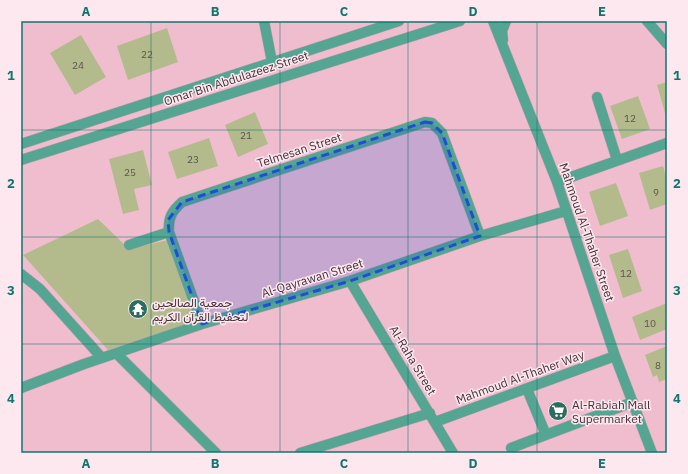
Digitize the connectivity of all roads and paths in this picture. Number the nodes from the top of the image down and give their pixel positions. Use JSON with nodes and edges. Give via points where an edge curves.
{"nodes":[{"id":1,"x":264,"y":21,"type":"edge"},
{"id":2,"x":398,"y":21,"type":"edge"},
{"id":3,"x":460,"y":21,"type":"edge"},
{"id":4,"x":493,"y":21,"type":"edge"},
{"id":5,"x":506,"y":21,"type":"edge"},
{"id":6,"x":647,"y":21,"type":"edge"},
{"id":7,"x":504,"y":44,"type":"junction"},
{"id":8,"x":667,"y":44,"type":"edge"},
{"id":9,"x":272,"y":62,"type":"junction"},
{"id":10,"x":597,"y":97,"type":"dead end"},
{"id":11,"x":667,"y":143,"type":"edge"},
{"id":12,"x":21,"y":144,"type":"edge"},
{"id":13,"x":21,"y":160,"type":"edge"},
{"id":14,"x":617,"y":160,"type":"junction"},
{"id":15,"x":557,"y":182,"type":"junction"},
{"id":16,"x":566,"y":211,"type":"junction"},
{"id":17,"x":169,"y":232,"type":"junction"},
{"id":18,"x":480,"y":236,"type":"junction"},
{"id":19,"x":130,"y":245,"type":"dead end"},
{"id":20,"x":21,"y":274,"type":"edge"},
{"id":21,"x":350,"y":281,"type":"junction"},
{"id":22,"x":202,"y":324,"type":"junction"},
{"id":23,"x":117,"y":354,"type":"junction"},
{"id":24,"x":615,"y":356,"type":"junction"},
{"id":25,"x":102,"y":358,"type":"junction"},
{"id":26,"x":21,"y":388,"type":"edge"},
{"id":27,"x":527,"y":389,"type":"junction"},
{"id":28,"x":632,"y":402,"type":"junction"},
{"id":29,"x":432,"y":417,"type":"junction"},
{"id":30,"x":546,"y":435,"type":"junction"},
{"id":31,"x":511,"y":448,"type":"dead end"},
{"id":32,"x":216,"y":453,"type":"edge"},
{"id":33,"x":300,"y":453,"type":"edge"},
{"id":34,"x":453,"y":453,"type":"edge"},
{"id":35,"x":652,"y":453,"type":"edge"}],
"edges":[{"from":1,"to":9,"type":"street"},
{"from":2,"to":9,"type":"street","name":"Omar Bin Abdulazeez Street"},
{"from":3,"to":13,"type":"street","name":"Omar Bin Abdulazeez Street"},
{"from":4,"to":7,"type":"street","name":"Mahmoud Al-Thaher Street"},
{"from":5,"to":7,"type":"street","via":[[502,32]]},
{"from":6,"to":8,"type":"street"},
{"from":7,"to":15,"type":"street","name":"Mahmoud Al-Thaher Street"},
{"from":9,"to":12,"type":"street","name":"Omar Bin Abdulazeez Street"},
{"from":10,"to":14,"type":"street"},
{"from":11,"to":14,"type":"street"},
{"from":14,"to":15,"type":"street"},
{"from":15,"to":16,"type":"street","name":"Mahmoud Al-Thaher Street"},
{"from":16,"to":18,"type":"street","name":"Al-Qayrawan Street"},
{"from":16,"to":24,"type":"street","name":"Mahmoud Al-Thaher Street"},
{"from":17,"to":18,"type":"street","name":"Telmesan Street","via":[[168,220],[172,211],[182,202],[425,122],[432,123],[442,133]]},
{"from":17,"to":19,"type":"street"},
{"from":17,"to":22,"type":"street","name":"Telmesan Street"},
{"from":18,"to":21,"type":"street","name":"Al-Qayrawan Street"},
{"from":20,"to":25,"type":"street","via":[[40,289]]},
{"from":21,"to":22,"type":"street","name":"Al-Qayrawan Street"},
{"from":21,"to":29,"type":"street","name":"Al-Raha Street"},
{"from":22,"to":23,"type":"street","name":"Al-Qayrawan Street"},
{"from":23,"to":25,"type":"street","name":"Al-Qayrawan Street"},
{"from":23,"to":32,"type":"street"},
{"from":24,"to":27,"type":"street","name":"Mahmoud Al-Thaher Way"},
{"from":24,"to":28,"type":"street","name":"Mahmoud Al-Thaher Street"},
{"from":25,"to":26,"type":"street","name":"Al-Qayrawan Street"},
{"from":27,"to":29,"type":"street","name":"Mahmoud Al-Thaher Way"},
{"from":27,"to":30,"type":"street"},
{"from":28,"to":30,"type":"street"},
{"from":28,"to":35,"type":"street","name":"Mahmoud Al-Thaher Street"},
{"from":29,"to":33,"type":"street","name":"Mahmoud Al-Thaher Way"},
{"from":29,"to":34,"type":"street","name":"Al-Raha Street"},
{"from":30,"to":31,"type":"street"}]}
